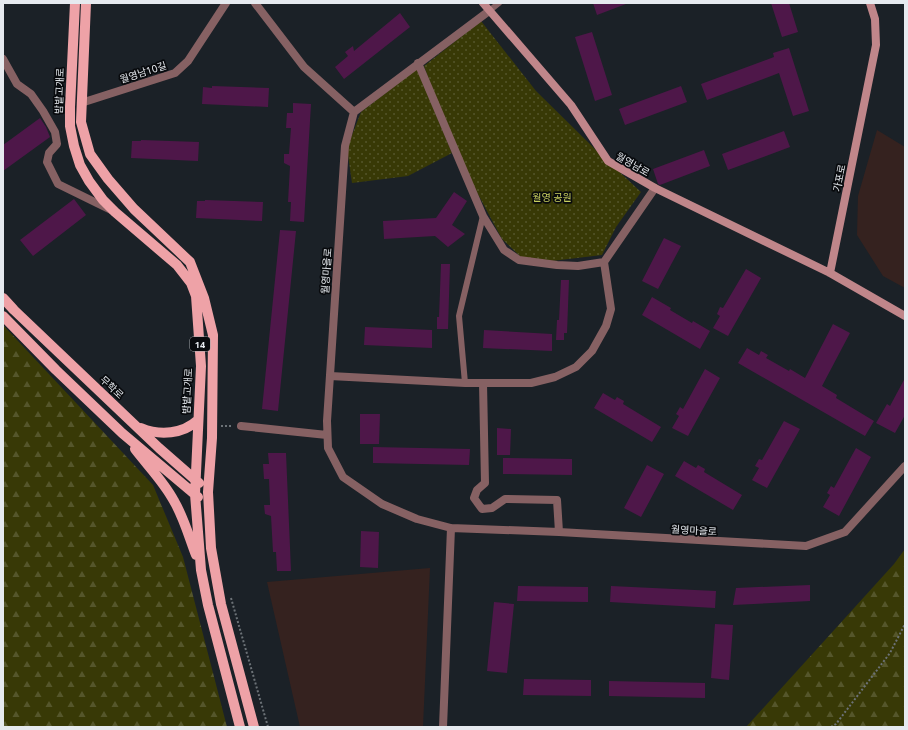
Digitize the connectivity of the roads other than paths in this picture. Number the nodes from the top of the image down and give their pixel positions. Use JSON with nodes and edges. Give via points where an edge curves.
{"nodes":[{"id":1,"x":75,"y":3,"type":"edge"},
{"id":2,"x":86,"y":3,"type":"edge"},
{"id":3,"x":226,"y":3,"type":"edge"},
{"id":4,"x":255,"y":3,"type":"edge"},
{"id":5,"x":483,"y":3,"type":"edge"},
{"id":6,"x":499,"y":3,"type":"edge"},
{"id":7,"x":870,"y":3,"type":"edge"},
{"id":8,"x":489,"y":11,"type":"junction"},
{"id":9,"x":3,"y":59,"type":"edge"},
{"id":10,"x":418,"y":64,"type":"junction"},
{"id":11,"x":5,"y":70,"type":"edge"},
{"id":12,"x":81,"y":103,"type":"junction"},
{"id":13,"x":354,"y":112,"type":"junction"},
{"id":14,"x":655,"y":188,"type":"junction"},
{"id":15,"x":115,"y":212,"type":"junction"},
{"id":16,"x":483,"y":216,"type":"junction"},
{"id":17,"x":604,"y":262,"type":"junction"},
{"id":18,"x":830,"y":273,"type":"junction"},
{"id":19,"x":3,"y":298,"type":"edge"},
{"id":20,"x":3,"y":316,"type":"edge"},
{"id":21,"x":905,"y":316,"type":"edge"},
{"id":22,"x":330,"y":376,"type":"junction"},
{"id":23,"x":465,"y":383,"type":"junction"},
{"id":24,"x":483,"y":383,"type":"junction"},
{"id":25,"x":198,"y":420,"type":"junction"},
{"id":26,"x":136,"y":426,"type":"junction"},
{"id":27,"x":242,"y":426,"type":"road end"},
{"id":28,"x":122,"y":433,"type":"junction"},
{"id":29,"x":327,"y":435,"type":"junction"},
{"id":30,"x":905,"y":466,"type":"edge"},
{"id":31,"x":196,"y":481,"type":"junction"},
{"id":32,"x":208,"y":492,"type":"junction"},
{"id":33,"x":195,"y":494,"type":"junction"},
{"id":34,"x":208,"y":506,"type":"junction"},
{"id":35,"x":451,"y":528,"type":"junction"},
{"id":36,"x":559,"y":532,"type":"junction"},
{"id":37,"x":201,"y":570,"type":"junction"},
{"id":38,"x":240,"y":727,"type":"edge"},
{"id":39,"x":254,"y":727,"type":"edge"},
{"id":40,"x":443,"y":727,"type":"edge"}],
"edges":[{"from":1,"to":15,"type":"main road","name":"밤밭고개로","number":"14","via":[[70,107],[72,135],[80,165],[103,200]]},
{"from":2,"to":12,"type":"main road","number":"14"},
{"from":3,"to":12,"type":"street","name":"월영남10길","via":[[188,61],[175,73]]},
{"from":4,"to":13,"type":"street","via":[[304,66]]},
{"from":5,"to":8,"type":"main road","name":"월영남로"},
{"from":6,"to":8,"type":"lane"},
{"from":7,"to":18,"type":"main road","name":"가포로","via":[[875,18],[876,45]]},
{"from":8,"to":10,"type":"street"},
{"from":8,"to":14,"type":"main road","name":"월영남로","via":[[571,105],[608,161]]},
{"from":9,"to":11,"type":"street"},
{"from":10,"to":13,"type":"street"},
{"from":10,"to":16,"type":"street"},
{"from":11,"to":15,"type":"street","via":[[17,84],[31,94],[55,132],[57,144],[49,153],[48,162],[58,184]]},
{"from":12,"to":32,"type":"main road","number":"14","via":[[81,122],[90,154],[134,210],[190,262],[204,298],[213,335],[212,438]]},
{"from":13,"to":22,"type":"street","name":"월영마을로","via":[[345,146]]},
{"from":14,"to":17,"type":"street"},
{"from":14,"to":18,"type":"main road","name":"월영남로"},
{"from":15,"to":25,"type":"main road","name":"밤밭고개로","number":"14","via":[[173,262],[185,275],[194,292],[197,300],[201,366]]},
{"from":16,"to":17,"type":"street","via":[[504,250],[519,260],[578,266]]},
{"from":16,"to":23,"type":"lane","via":[[459,316]]},
{"from":17,"to":24,"type":"street","via":[[611,309],[606,326],[592,351],[576,367],[555,377],[531,383]]},
{"from":18,"to":21,"type":"main road"},
{"from":19,"to":26,"type":"main road","name":"무학로"},
{"from":20,"to":28,"type":"main road"},
{"from":22,"to":23,"type":"street"},
{"from":22,"to":29,"type":"street","name":"월영마을로"},
{"from":23,"to":24,"type":"street"},
{"from":24,"to":36,"type":"street","via":[[485,483],[477,490],[474,498],[482,510],[492,508],[505,499],[557,500]]},
{"from":25,"to":26,"type":"main road","via":[[184,429],[159,433]]},
{"from":25,"to":31,"type":"main road","name":"밤밭고개로","number":"14"},
{"from":26,"to":31,"type":"main road","name":"무학로"},
{"from":27,"to":29,"type":"street"},
{"from":28,"to":33,"type":"main road"},
{"from":28,"to":37,"type":"main road","via":[[173,500]]},
{"from":29,"to":35,"type":"street","name":"월영마을로","via":[[328,448],[343,477],[382,504],[418,519]]},
{"from":30,"to":36,"type":"street","name":"월영마을로","via":[[845,532],[806,546]]},
{"from":31,"to":32,"type":"main road","name":"무학로"},
{"from":31,"to":33,"type":"main road","name":"밤밭고개로","number":"14"},
{"from":32,"to":34,"type":"main road","number":"14"},
{"from":33,"to":34,"type":"main road"},
{"from":33,"to":37,"type":"main road","name":"밤밭고개로","number":"14"},
{"from":34,"to":39,"type":"main road","number":"14","via":[[211,548],[221,604]]},
{"from":35,"to":36,"type":"street","name":"월영마을로"},
{"from":35,"to":40,"type":"street"},
{"from":37,"to":38,"type":"main road","name":"밤밭고개로","number":"14"}]}
